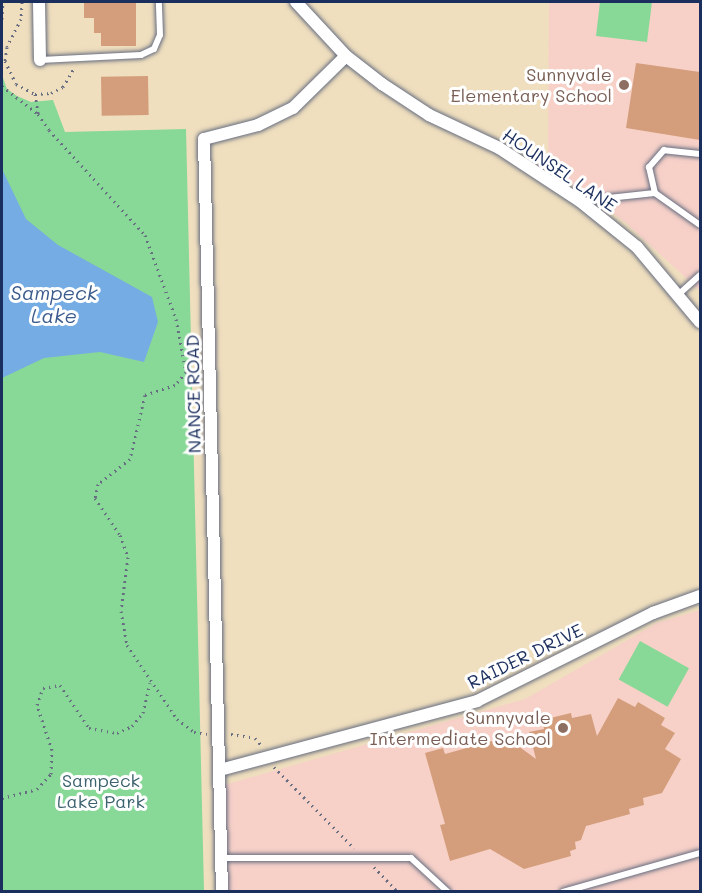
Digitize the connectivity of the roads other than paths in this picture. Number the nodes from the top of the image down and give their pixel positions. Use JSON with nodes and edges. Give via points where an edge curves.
{"nodes":[{"id":1,"x":39,"y":2,"type":"edge"},
{"id":2,"x":159,"y":2,"type":"edge"},
{"id":3,"x":296,"y":2,"type":"edge"},
{"id":4,"x":346,"y":56,"type":"junction"},
{"id":5,"x":40,"y":60,"type":"joint"},
{"id":6,"x":700,"y":154,"type":"edge"},
{"id":7,"x":655,"y":193,"type":"junction"},
{"id":8,"x":580,"y":201,"type":"junction"},
{"id":9,"x":700,"y":225,"type":"edge"},
{"id":10,"x":700,"y":275,"type":"edge"},
{"id":11,"x":679,"y":294,"type":"junction"},
{"id":12,"x":700,"y":322,"type":"edge"},
{"id":13,"x":700,"y":596,"type":"edge"},
{"id":14,"x":220,"y":770,"type":"junction"},
{"id":15,"x":700,"y":853,"type":"edge"},
{"id":16,"x":222,"y":858,"type":"junction"},
{"id":17,"x":222,"y":891,"type":"edge"},
{"id":18,"x":448,"y":891,"type":"edge"},
{"id":19,"x":563,"y":891,"type":"edge"}],
"edges":[{"from":1,"to":5,"type":"street"},
{"from":2,"to":5,"type":"lane","via":[[160,35],[154,49],[141,55]]},
{"from":3,"to":4,"type":"street"},
{"from":4,"to":8,"type":"street","name":"HOUNSEL LANE","via":[[429,115],[499,148]]},
{"from":4,"to":14,"type":"street","name":"NANCE ROAD","via":[[293,108],[258,125],[204,139]]},
{"from":6,"to":7,"type":"lane","via":[[664,150],[650,167]]},
{"from":7,"to":8,"type":"lane"},
{"from":7,"to":9,"type":"lane"},
{"from":8,"to":11,"type":"street","name":"HOUNSEL LANE","via":[[637,247]]},
{"from":10,"to":11,"type":"lane"},
{"from":11,"to":12,"type":"street","name":"HOUNSEL LANE"},
{"from":13,"to":14,"type":"street","name":"RAIDER DRIVE","via":[[653,613],[477,701]]},
{"from":14,"to":16,"type":"street","name":"NANCE ROAD"},
{"from":15,"to":19,"type":"lane"},
{"from":16,"to":17,"type":"street","name":"NANCE ROAD"},
{"from":16,"to":18,"type":"lane","via":[[411,858]]}]}
